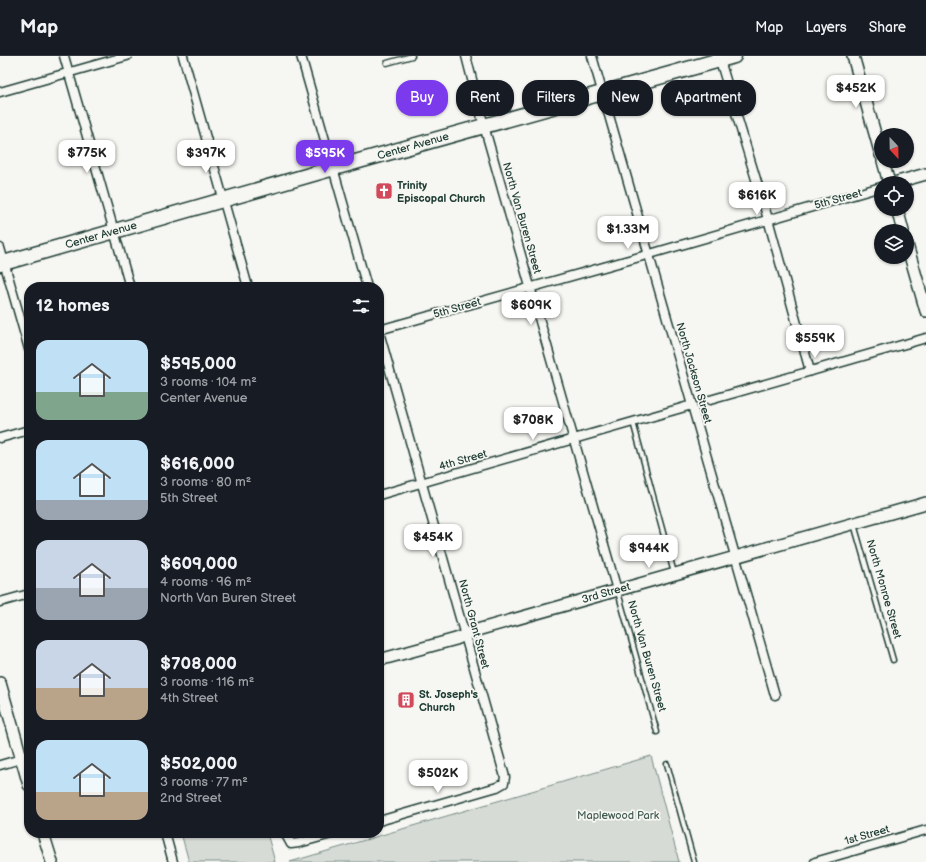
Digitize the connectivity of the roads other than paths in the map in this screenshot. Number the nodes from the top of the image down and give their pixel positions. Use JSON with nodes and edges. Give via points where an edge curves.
{"nodes":[{"id":1,"x":64,"y":56,"type":"edge"},
{"id":2,"x":127,"y":56,"type":"edge"},
{"id":3,"x":183,"y":56,"type":"edge"},
{"id":4,"x":301,"y":56,"type":"edge"},
{"id":5,"x":412,"y":56,"type":"edge"},
{"id":6,"x":466,"y":56,"type":"edge"},
{"id":7,"x":592,"y":56,"type":"edge"},
{"id":8,"x":853,"y":56,"type":"edge"},
{"id":9,"x":724,"y":57,"type":"edge"},
{"id":10,"x":387,"y":63,"type":"dead end"},
{"id":11,"x":69,"y":72,"type":"junction"},
{"id":12,"x":599,"y":80,"type":"edge"},
{"id":13,"x":644,"y":80,"type":"edge"},
{"id":14,"x":0,"y":92,"type":"edge"},
{"id":15,"x":597,"y":93,"type":"edge"},
{"id":16,"x":609,"y":116,"type":"edge"},
{"id":17,"x":484,"y":126,"type":"junction"},
{"id":18,"x":874,"y":130,"type":"edge"},
{"id":19,"x":334,"y":168,"type":"junction"},
{"id":20,"x":926,"y":174,"type":"edge"},
{"id":21,"x":914,"y":177,"type":"edge"},
{"id":22,"x":874,"y":189,"type":"edge"},
{"id":23,"x":224,"y":200,"type":"junction"},
{"id":24,"x":768,"y":219,"type":"junction"},
{"id":25,"x":114,"y":232,"type":"junction"},
{"id":26,"x":0,"y":248,"type":"edge"},
{"id":27,"x":650,"y":254,"type":"junction"},
{"id":28,"x":2,"y":263,"type":"edge"},
{"id":29,"x":912,"y":264,"type":"edge"},
{"id":30,"x":129,"y":282,"type":"edge"},
{"id":31,"x":247,"y":282,"type":"edge"},
{"id":32,"x":366,"y":282,"type":"edge"},
{"id":33,"x":531,"y":287,"type":"junction"},
{"id":34,"x":926,"y":311,"type":"edge"},
{"id":35,"x":384,"y":330,"type":"edge"},
{"id":36,"x":24,"y":333,"type":"edge"},
{"id":37,"x":926,"y":338,"type":"edge"},
{"id":38,"x":384,"y":348,"type":"edge"},
{"id":39,"x":810,"y":371,"type":"junction"},
{"id":40,"x":710,"y":400,"type":"dead end"},
{"id":41,"x":692,"y":405,"type":"junction"},
{"id":42,"x":633,"y":422,"type":"junction"},
{"id":43,"x":24,"y":431,"type":"edge"},
{"id":44,"x":0,"y":438,"type":"edge"},
{"id":45,"x":574,"y":439,"type":"junction"},
{"id":46,"x":423,"y":483,"type":"junction"},
{"id":47,"x":384,"y":494,"type":"edge"},
{"id":48,"x":926,"y":503,"type":"edge"},
{"id":49,"x":854,"y":524,"type":"junction"},
{"id":50,"x":735,"y":556,"type":"junction"},
{"id":51,"x":674,"y":574,"type":"junction"},
{"id":52,"x":617,"y":590,"type":"junction"},
{"id":53,"x":24,"y":595,"type":"edge"},
{"id":54,"x":0,"y":602,"type":"edge"},
{"id":55,"x":465,"y":634,"type":"junction"},
{"id":56,"x":384,"y":659,"type":"edge"},
{"id":57,"x":893,"y":660,"type":"dead end"},
{"id":58,"x":0,"y":683,"type":"edge"},
{"id":59,"x":775,"y":695,"type":"dead end"},
{"id":60,"x":657,"y":732,"type":"dead end"},
{"id":61,"x":24,"y":755,"type":"edge"},
{"id":62,"x":24,"y":758,"type":"edge"},
{"id":63,"x":667,"y":764,"type":"dead end"},
{"id":64,"x":0,"y":765,"type":"edge"},
{"id":65,"x":384,"y":820,"type":"edge"},
{"id":66,"x":926,"y":830,"type":"edge"},
{"id":67,"x":45,"y":838,"type":"edge"},
{"id":68,"x":167,"y":838,"type":"edge"},
{"id":69,"x":288,"y":838,"type":"edge"},
{"id":70,"x":317,"y":838,"type":"edge"},
{"id":71,"x":52,"y":862,"type":"edge"},
{"id":72,"x":174,"y":862,"type":"edge"},
{"id":73,"x":694,"y":862,"type":"edge"},
{"id":74,"x":815,"y":862,"type":"edge"}],
"edges":[{"from":1,"to":11,"type":"street"},
{"from":2,"to":11,"type":"street"},
{"from":3,"to":23,"type":"street"},
{"from":4,"to":19,"type":"street"},
{"from":5,"to":10,"type":"lane"},
{"from":6,"to":17,"type":"street","name":"North Van Buren Street"},
{"from":7,"to":12,"type":"street","name":"North Jackson Street"},
{"from":8,"to":18,"type":"street"},
{"from":9,"to":13,"type":"highway","name":"Center Avenue"},
{"from":9,"to":24,"type":"street"},
{"from":11,"to":14,"type":"street"},
{"from":11,"to":25,"type":"street"},
{"from":15,"to":17,"type":"highway","name":"Center Avenue"},
{"from":16,"to":27,"type":"street","name":"North Jackson Street"},
{"from":17,"to":19,"type":"highway","name":"Center Avenue"},
{"from":17,"to":33,"type":"street","name":"North Van Buren Street"},
{"from":19,"to":23,"type":"highway","name":"Center Avenue"},
{"from":19,"to":32,"type":"street"},
{"from":20,"to":21,"type":"street"},
{"from":22,"to":24,"type":"street","name":"5th Street"},
{"from":23,"to":25,"type":"highway","name":"Center Avenue"},
{"from":23,"to":31,"type":"street"},
{"from":24,"to":27,"type":"street","name":"5th Street"},
{"from":24,"to":39,"type":"street"},
{"from":25,"to":28,"type":"highway","name":"Center Avenue"},
{"from":25,"to":30,"type":"street"},
{"from":26,"to":28,"type":"street"},
{"from":27,"to":33,"type":"street","name":"5th Street"},
{"from":27,"to":41,"type":"street","name":"North Jackson Street"},
{"from":28,"to":36,"type":"street"},
{"from":29,"to":34,"type":"street"},
{"from":33,"to":35,"type":"street","name":"5th Street"},
{"from":33,"to":45,"type":"street","name":"North Van Buren Street"},
{"from":37,"to":39,"type":"street"},
{"from":38,"to":46,"type":"street","name":"North Grant Street"},
{"from":39,"to":40,"type":"street"},
{"from":41,"to":42,"type":"street","name":"4th Street"},
{"from":41,"to":50,"type":"street","name":"North Jackson Street"},
{"from":42,"to":45,"type":"street","name":"4th Street"},
{"from":42,"to":51,"type":"lane"},
{"from":43,"to":44,"type":"street"},
{"from":45,"to":46,"type":"street","name":"4th Street"},
{"from":45,"to":52,"type":"street","name":"North Van Buren Street"},
{"from":46,"to":47,"type":"street","name":"4th Street"},
{"from":46,"to":55,"type":"street","name":"North Grant Street"},
{"from":48,"to":49,"type":"street","name":"3rd Street"},
{"from":49,"to":50,"type":"street","name":"3rd Street"},
{"from":49,"to":57,"type":"lane","name":"North Monroe Street"},
{"from":50,"to":51,"type":"street","name":"3rd Street"},
{"from":50,"to":59,"type":"street","name":"North Jackson Street"},
{"from":51,"to":52,"type":"street","name":"3rd Street"},
{"from":52,"to":55,"type":"street","name":"3rd Street"},
{"from":52,"to":60,"type":"lane","name":"North Van Buren Street"},
{"from":53,"to":54,"type":"street"},
{"from":55,"to":56,"type":"street","name":"3rd Street","via":[[456,639]]},
{"from":55,"to":65,"type":"street","name":"North Grant Street","via":[[505,777],[504,784]]},
{"from":58,"to":61,"type":"street"},
{"from":62,"to":64,"type":"street"},
{"from":63,"to":73,"type":"lane"},
{"from":66,"to":74,"type":"street","name":"1st Street"},
{"from":67,"to":71,"type":"street"},
{"from":68,"to":72,"type":"street"},
{"from":69,"to":70,"type":"street","via":[[291,844]]}]}
